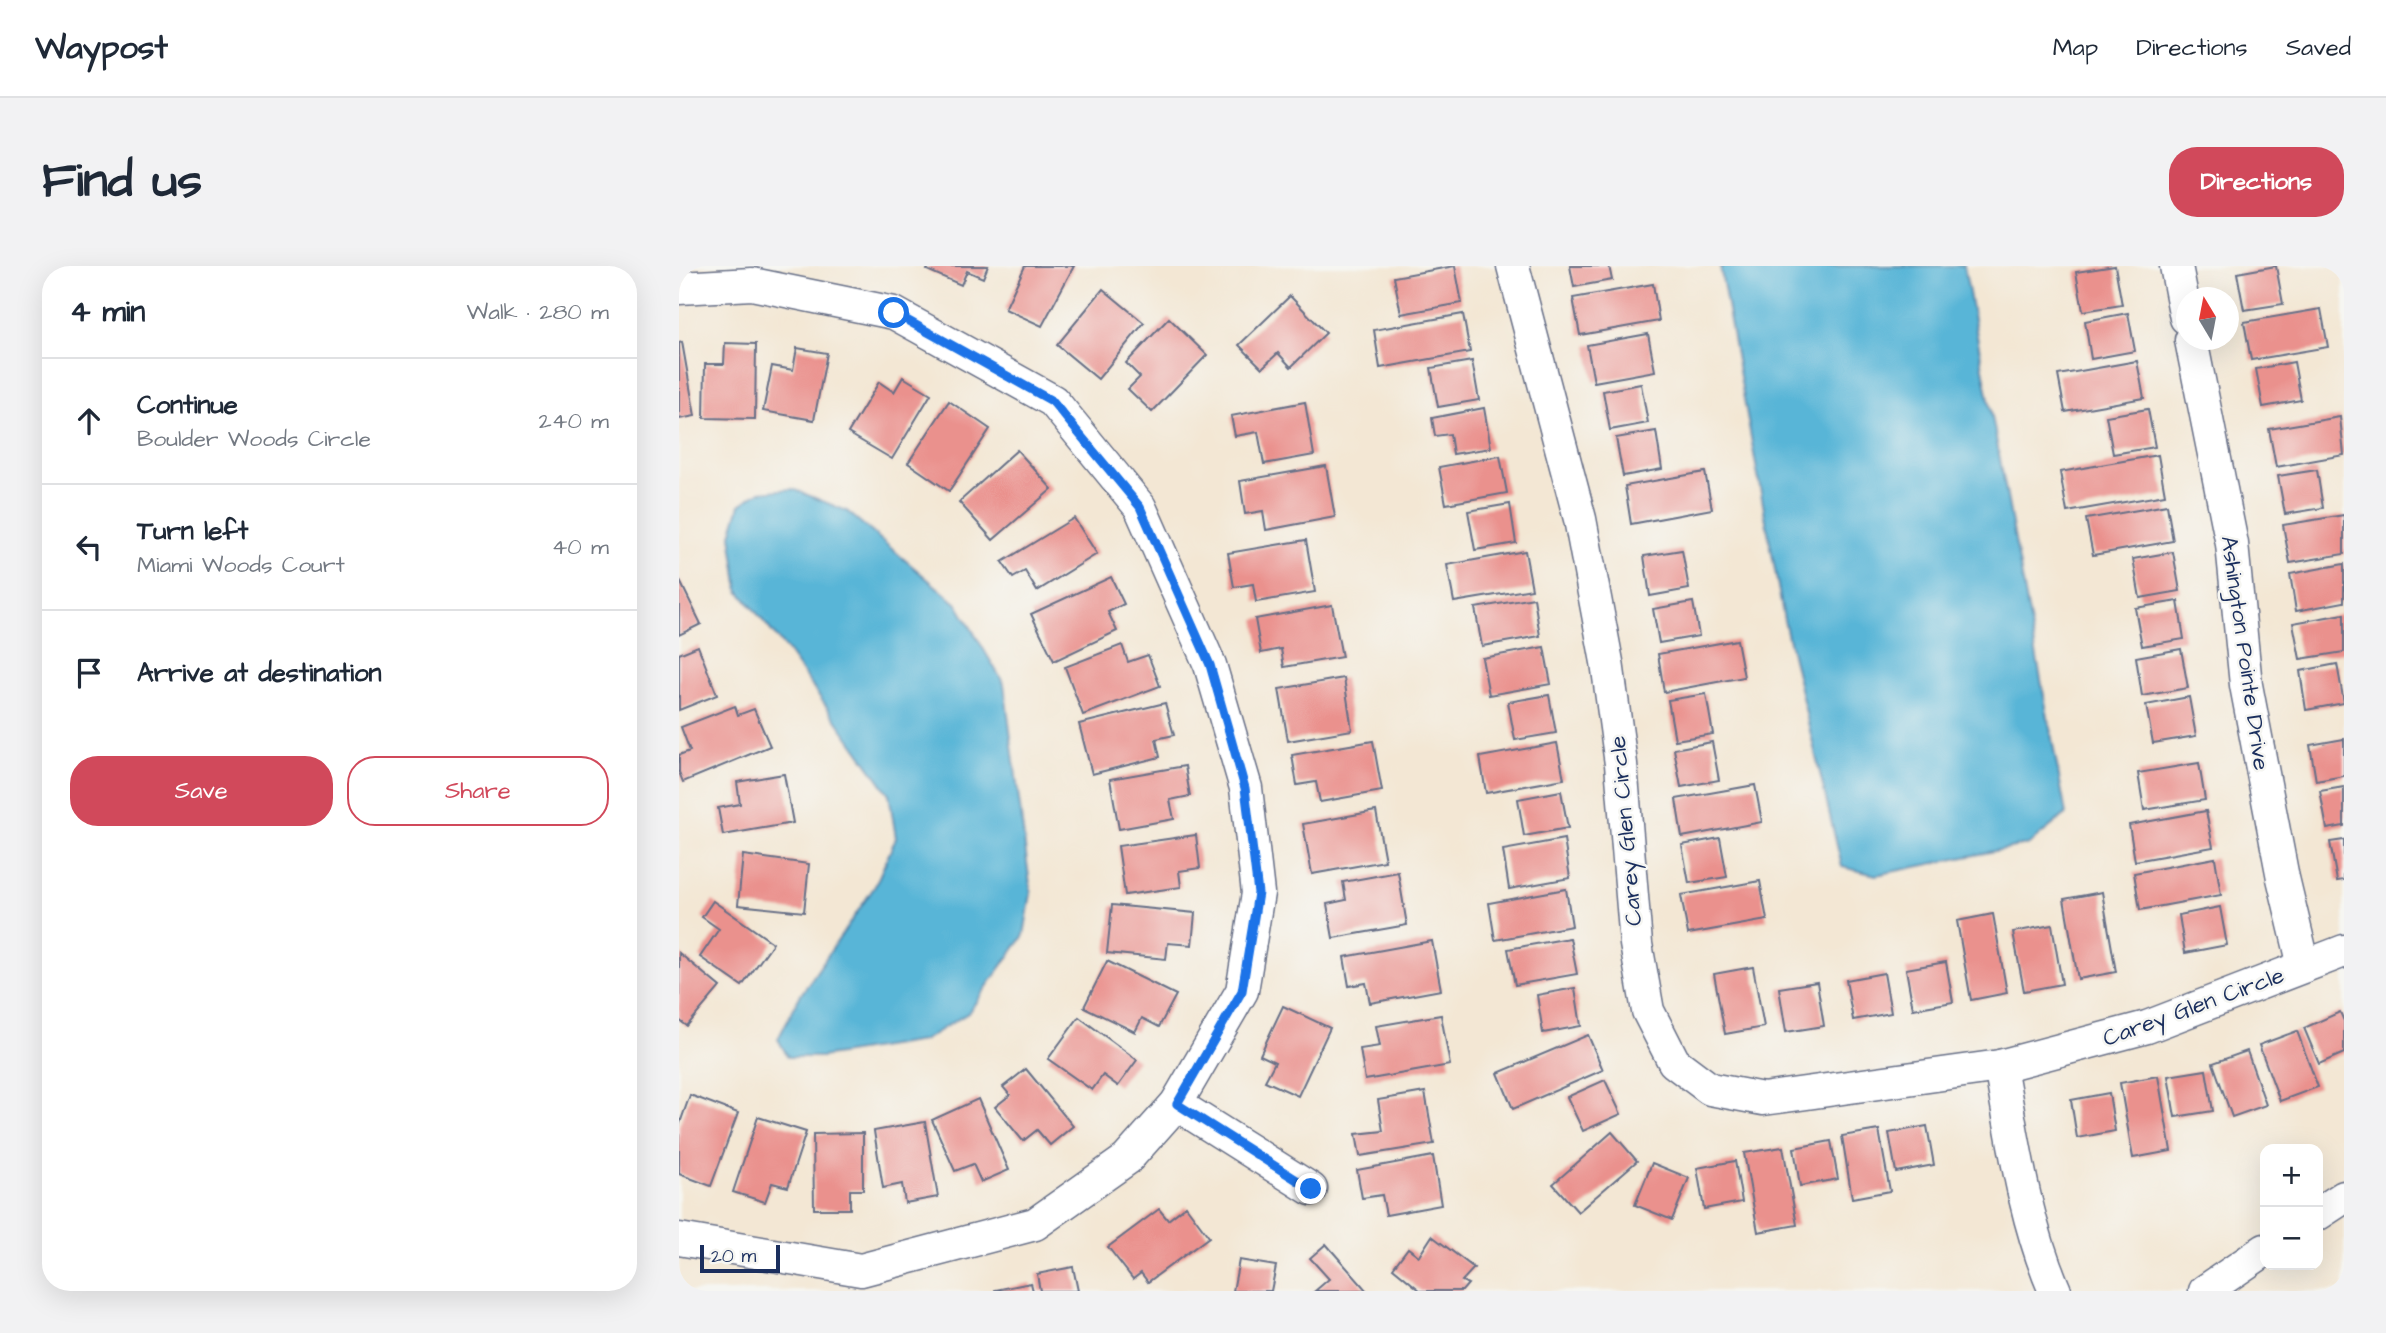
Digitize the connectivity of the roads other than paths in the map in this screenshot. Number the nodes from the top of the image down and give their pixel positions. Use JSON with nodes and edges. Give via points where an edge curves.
{"nodes":[{"id":1,"x":1513,"y":266,"type":"edge"},
{"id":2,"x":2176,"y":266,"type":"edge"},
{"id":3,"x":2180,"y":287,"type":"edge"},
{"id":4,"x":679,"y":288,"type":"edge"},
{"id":5,"x":2193,"y":350,"type":"edge"},
{"id":6,"x":2344,"y":951,"type":"edge"},
{"id":7,"x":2304,"y":966,"type":"junction"},
{"id":8,"x":2000,"y":1066,"type":"junction"},
{"id":9,"x":1177,"y":1104,"type":"junction"},
{"id":10,"x":1311,"y":1189,"type":"dead end"},
{"id":11,"x":2344,"y":1196,"type":"edge"},
{"id":12,"x":2323,"y":1211,"type":"edge"},
{"id":13,"x":679,"y":1239,"type":"edge"},
{"id":14,"x":2260,"y":1253,"type":"edge"},
{"id":15,"x":863,"y":1281,"type":"edge"},
{"id":16,"x":2055,"y":1291,"type":"edge"},
{"id":17,"x":2205,"y":1291,"type":"edge"}],
"edges":[{"from":1,"to":8,"type":"street","name":"Carey Glen Circle","via":[[1580,519],[1607,662],[1636,944],[1648,1012],[1674,1062],[1710,1089],[1763,1099]]},
{"from":2,"to":3,"type":"street"},
{"from":4,"to":9,"type":"street","via":[[752,284],[894,313],[1052,401],[1140,507],[1210,665],[1245,788],[1258,893],[1242,991]]},
{"from":5,"to":7,"type":"street","name":"Ashington Pointe Drive","via":[[2232,544],[2246,685]]},
{"from":6,"to":7,"type":"street","name":"Carey Glen Circle"},
{"from":7,"to":8,"type":"street","name":"Carey Glen Circle","via":[[2147,1027]]},
{"from":8,"to":16,"type":"street","via":[[2021,1181]]},
{"from":9,"to":10,"type":"street"},
{"from":9,"to":15,"type":"street","via":[[1127,1159],[1035,1224]]},
{"from":11,"to":12,"type":"street"},
{"from":13,"to":15,"type":"street"},
{"from":14,"to":17,"type":"street"}]}
